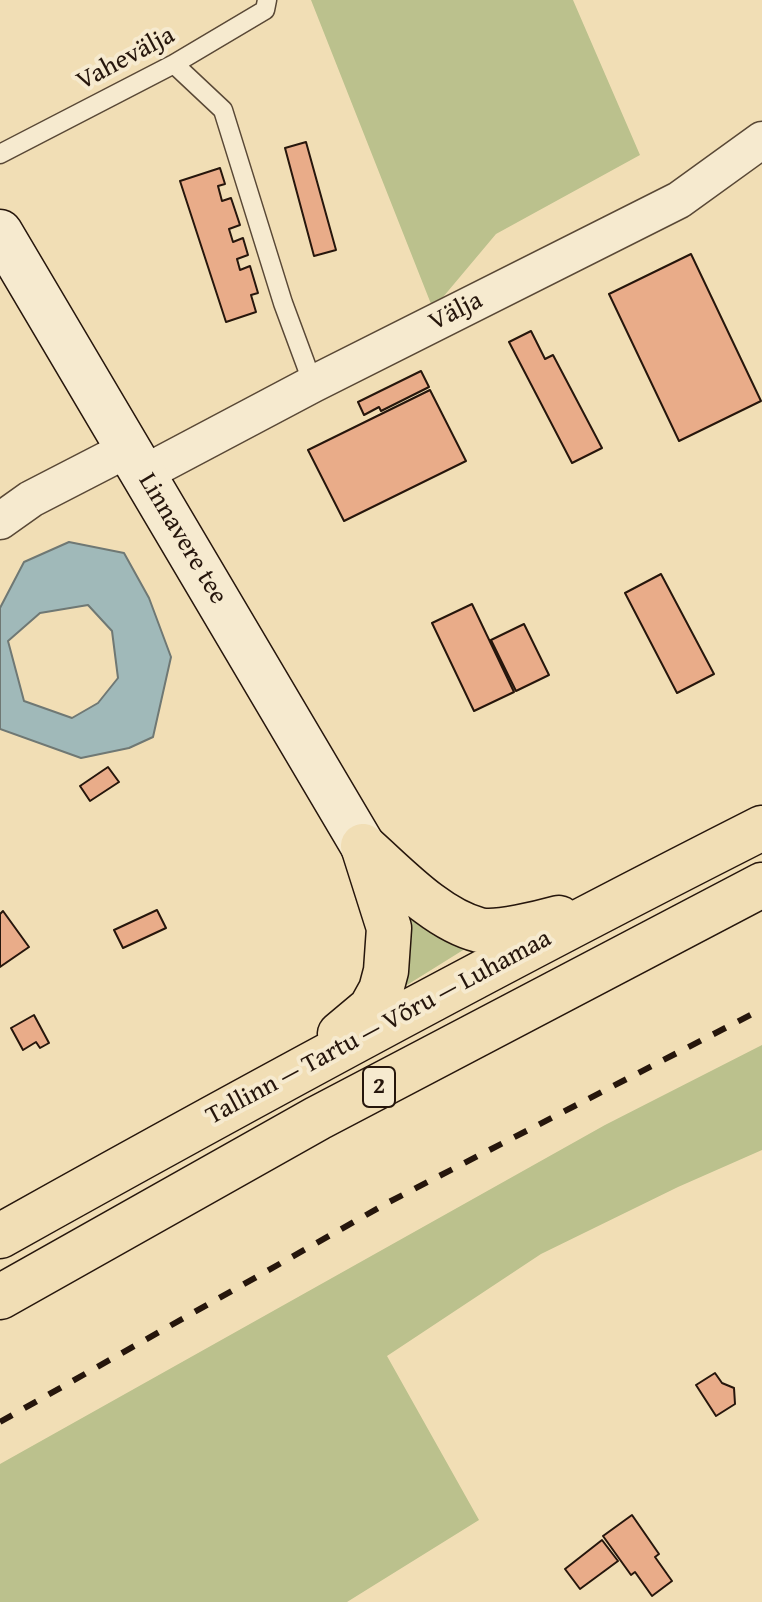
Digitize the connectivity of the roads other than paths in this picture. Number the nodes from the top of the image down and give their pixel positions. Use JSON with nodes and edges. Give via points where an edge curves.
{"nodes":[{"id":1,"x":267,"y":0,"type":"edge"},
{"id":2,"x":174,"y":64,"type":"junction"},
{"id":3,"x":762,"y":140,"type":"edge"},
{"id":4,"x":0,"y":154,"type":"edge"},
{"id":5,"x":3,"y":244,"type":"edge"},
{"id":6,"x":313,"y":384,"type":"junction"},
{"id":7,"x":135,"y":462,"type":"junction"},
{"id":8,"x":0,"y":521,"type":"edge"},
{"id":9,"x":762,"y":828,"type":"edge"},
{"id":10,"x":363,"y":846,"type":"junction"},
{"id":11,"x":762,"y":885,"type":"edge"},
{"id":12,"x":616,"y":901,"type":"junction"},
{"id":13,"x":295,"y":1071,"type":"junction"},
{"id":14,"x":0,"y":1236,"type":"edge"},
{"id":15,"x":0,"y":1297,"type":"edge"}],
"edges":[{"from":1,"to":2,"type":"lane","name":"Vahevälja","via":[[265,10]]},
{"from":2,"to":4,"type":"lane","name":"Vahevälja"},
{"from":2,"to":6,"type":"lane","via":[[223,110]]},
{"from":3,"to":6,"type":"street","name":"Välja","via":[[679,200]]},
{"from":5,"to":7,"type":"street","name":"Linnavere tee"},
{"from":6,"to":7,"type":"street","name":"Välja"},
{"from":7,"to":8,"type":"street","name":"Välja","via":[[31,499]]},
{"from":7,"to":10,"type":"street","name":"Linnavere tee"},
{"from":9,"to":12,"type":"highway","name":"Tallinn — Tartu — Võru — Luhamaa","number":"2"},
{"from":10,"to":12,"type":"highway","via":[[436,910],[481,931],[533,925]]},
{"from":10,"to":13,"type":"highway","via":[[389,928],[381,990],[371,1008]]},
{"from":11,"to":15,"type":"highway","name":"Tallinn — Tartu — Võru — Luhamaa","number":"2","via":[[318,1118]]},
{"from":12,"to":13,"type":"highway","name":"Tallinn — Tartu — Võru — Luhamaa","number":"2"},
{"from":13,"to":14,"type":"highway","name":"Tallinn — Tartu — Võru — Luhamaa","number":"2"}]}
